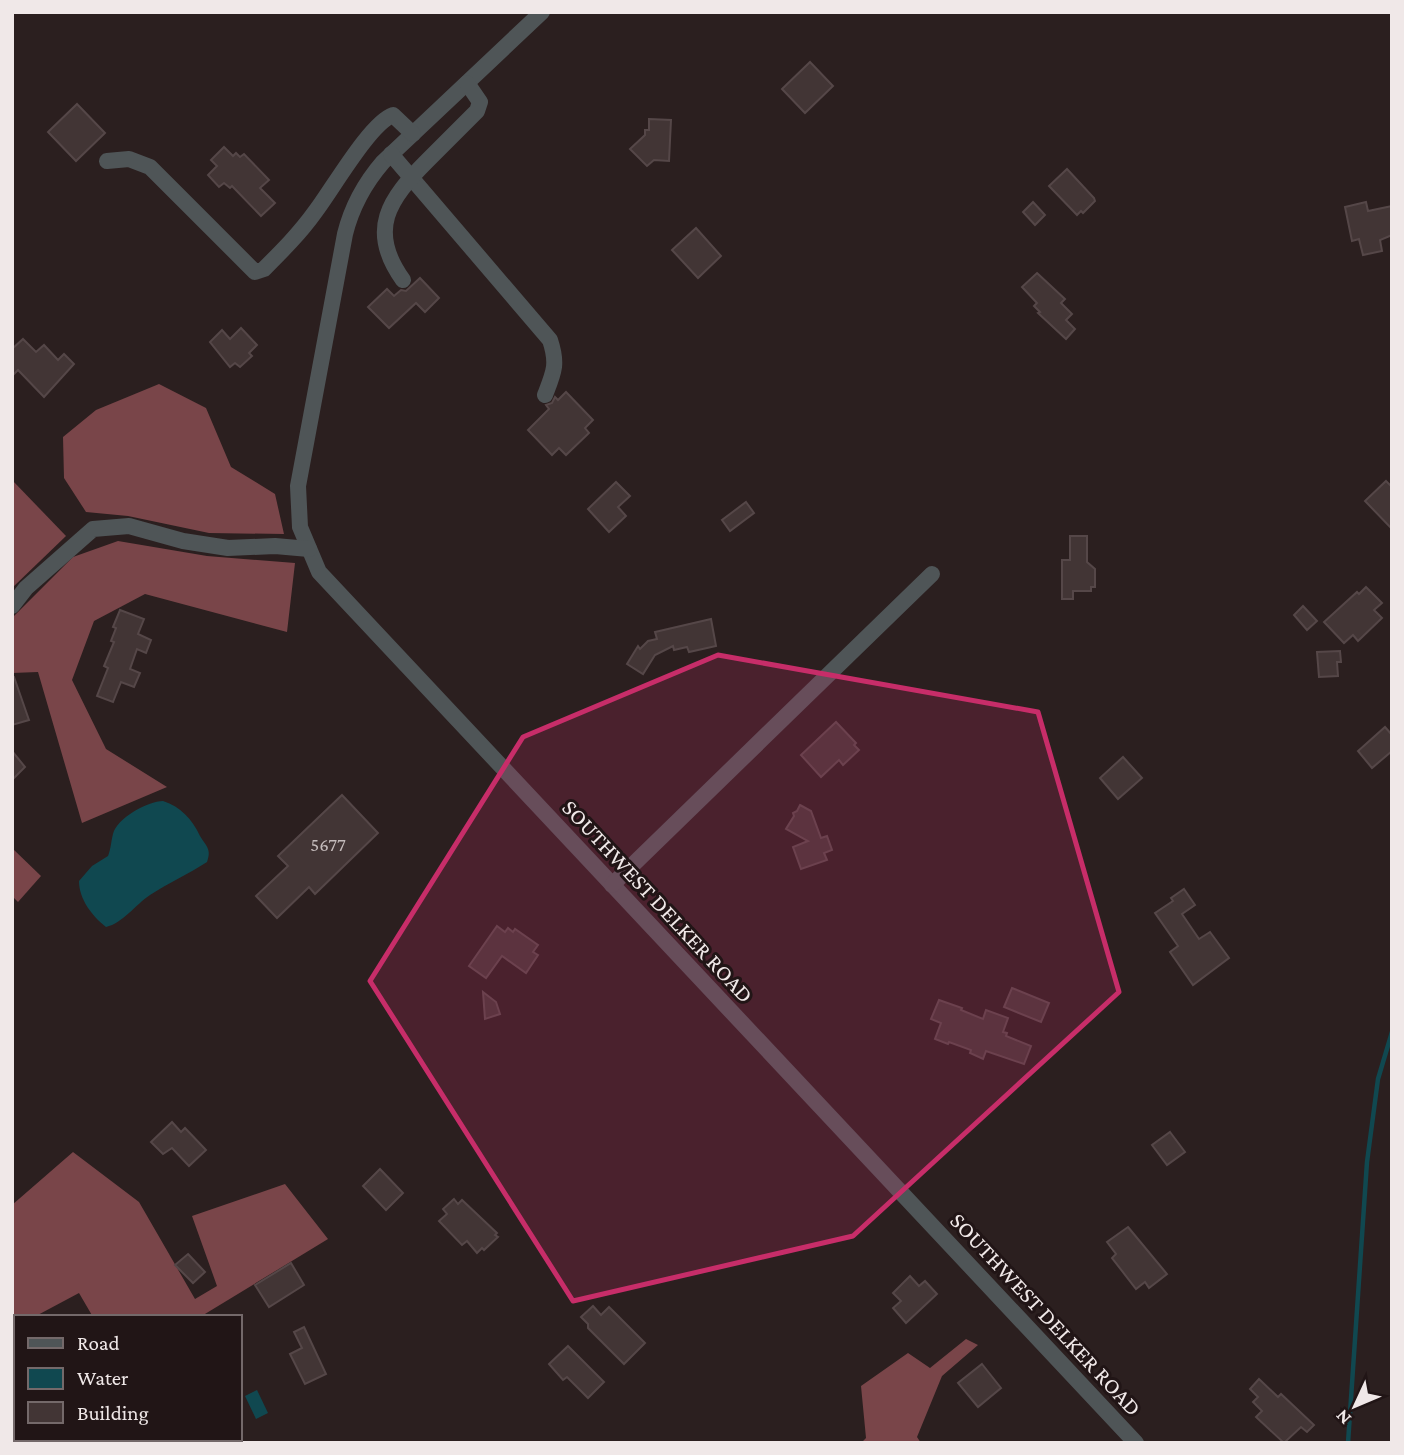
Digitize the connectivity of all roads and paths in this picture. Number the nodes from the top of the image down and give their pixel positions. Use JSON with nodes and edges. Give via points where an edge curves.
{"nodes":[{"id":1,"x":542,"y":12,"type":"edge"},
{"id":2,"x":467,"y":83,"type":"junction"},
{"id":3,"x":412,"y":134,"type":"junction"},
{"id":4,"x":391,"y":154,"type":"junction"},
{"id":5,"x":107,"y":160,"type":"dead end"},
{"id":6,"x":411,"y":177,"type":"junction"},
{"id":7,"x":403,"y":280,"type":"dead end"},
{"id":8,"x":545,"y":395,"type":"dead end"},
{"id":9,"x":309,"y":549,"type":"junction"},
{"id":10,"x":932,"y":574,"type":"dead end"},
{"id":11,"x":12,"y":606,"type":"edge"},
{"id":12,"x":612,"y":885,"type":"junction"},
{"id":13,"x":1136,"y":1443,"type":"edge"}],
"edges":[{"from":1,"to":2,"type":"street","name":"SOUTHWEST DELKER ROAD"},
{"from":2,"to":3,"type":"street","name":"SOUTHWEST DELKER ROAD"},
{"from":2,"to":6,"type":"street","via":[[480,102],[478,111]]},
{"from":3,"to":4,"type":"street","name":"SOUTHWEST DELKER ROAD"},
{"from":3,"to":5,"type":"street","via":[[393,115],[385,118],[314,214],[264,270],[255,272],[150,167],[129,159]]},
{"from":4,"to":6,"type":"street"},
{"from":4,"to":9,"type":"street","name":"SOUTHWEST DELKER ROAD","via":[[362,190],[348,219],[298,486],[300,527]]},
{"from":6,"to":7,"type":"street","via":[[392,201],[386,222],[386,246]]},
{"from":6,"to":8,"type":"street","via":[[550,340],[555,370]]},
{"from":9,"to":11,"type":"street","via":[[228,548],[129,526],[93,529]]},
{"from":9,"to":12,"type":"street","name":"SOUTHWEST DELKER ROAD","via":[[319,572]]},
{"from":10,"to":12,"type":"street"},
{"from":12,"to":13,"type":"street","name":"SOUTHWEST DELKER ROAD"}]}
